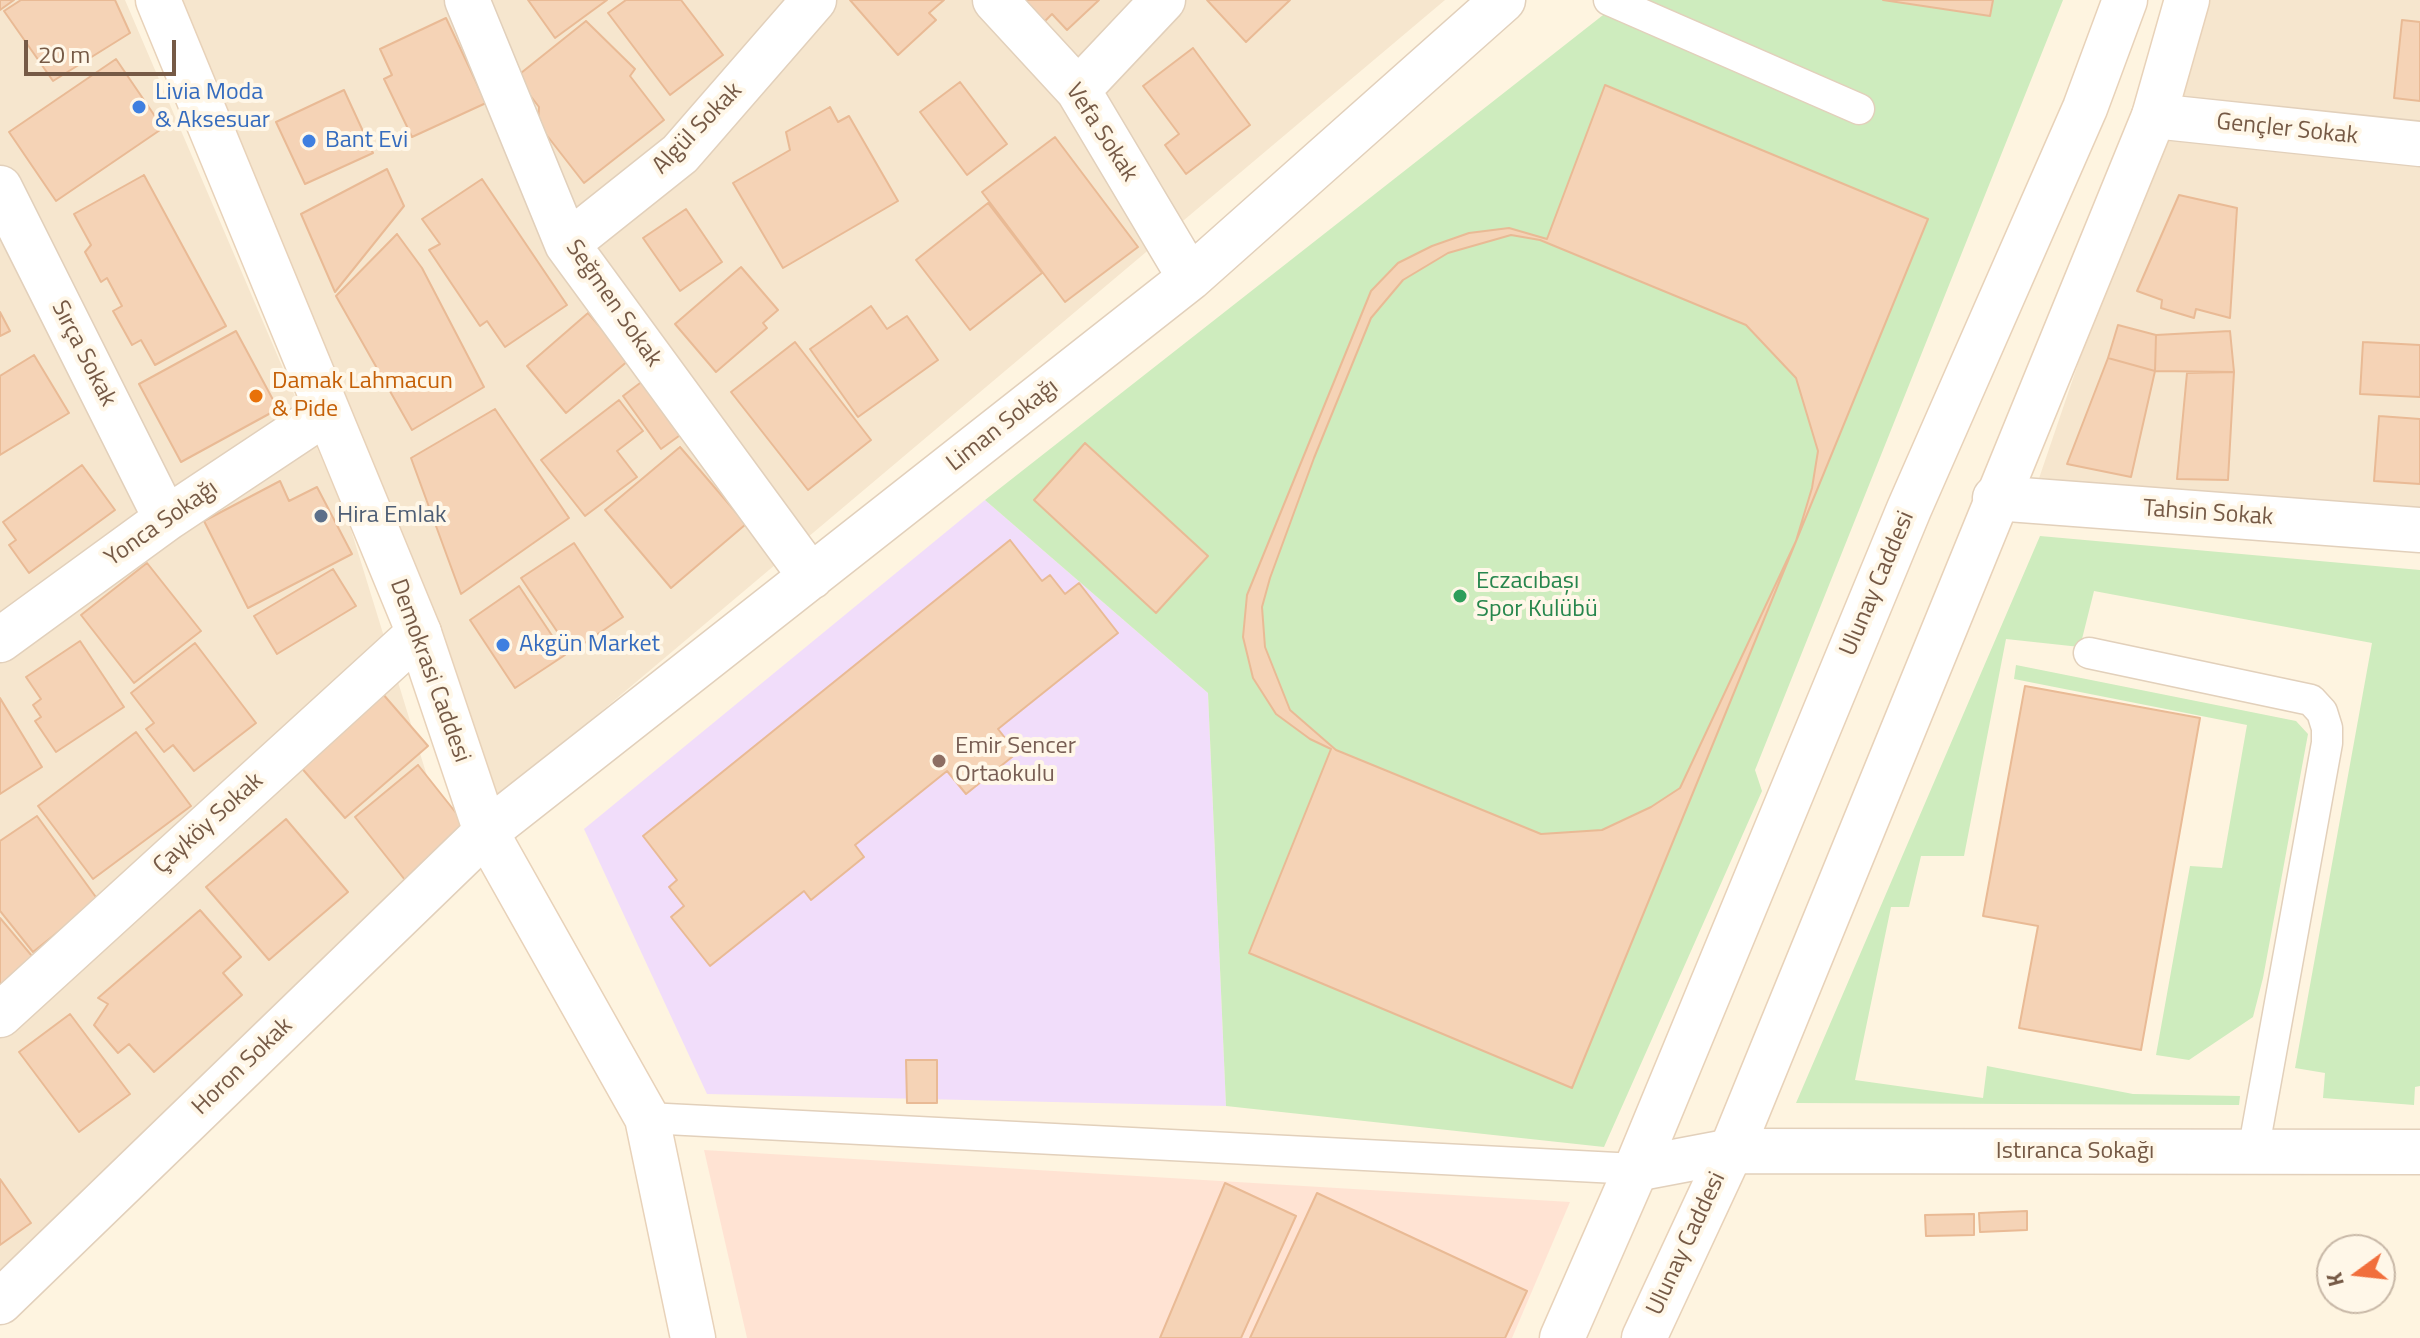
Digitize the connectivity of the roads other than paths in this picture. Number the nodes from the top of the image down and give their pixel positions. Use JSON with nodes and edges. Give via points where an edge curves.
{"nodes":[{"id":1,"x":158,"y":0,"type":"edge"},
{"id":2,"x":467,"y":0,"type":"edge"},
{"id":3,"x":814,"y":0,"type":"edge"},
{"id":4,"x":995,"y":0,"type":"edge"},
{"id":5,"x":1163,"y":0,"type":"edge"},
{"id":6,"x":1503,"y":0,"type":"edge"},
{"id":7,"x":1609,"y":0,"type":"edge"},
{"id":8,"x":2125,"y":0,"type":"edge"},
{"id":9,"x":2187,"y":0,"type":"edge"},
{"id":10,"x":1078,"y":90,"type":"junction"},
{"id":11,"x":1859,"y":109,"type":"dead end"},
{"id":12,"x":2154,"y":116,"type":"junction"},
{"id":13,"x":2420,"y":144,"type":"edge"},
{"id":14,"x":0,"y":188,"type":"edge"},
{"id":15,"x":567,"y":244,"type":"junction"},
{"id":16,"x":1190,"y":278,"type":"junction"},
{"id":17,"x":327,"y":412,"type":"junction"},
{"id":18,"x":1995,"y":498,"type":"junction"},
{"id":19,"x":166,"y":519,"type":"junction"},
{"id":20,"x":2420,"y":530,"type":"edge"},
{"id":21,"x":811,"y":577,"type":"junction"},
{"id":22,"x":419,"y":633,"type":"junction"},
{"id":23,"x":0,"y":640,"type":"edge"},
{"id":24,"x":2089,"y":653,"type":"dead end"},
{"id":25,"x":486,"y":832,"type":"junction"},
{"id":26,"x":0,"y":1015,"type":"edge"},
{"id":27,"x":647,"y":1118,"type":"junction"},
{"id":28,"x":1731,"y":1151,"type":"junction"},
{"id":29,"x":2253,"y":1152,"type":"junction"},
{"id":30,"x":2420,"y":1152,"type":"edge"},
{"id":31,"x":1636,"y":1169,"type":"junction"},
{"id":32,"x":0,"y":1302,"type":"edge"},
{"id":33,"x":693,"y":1338,"type":"edge"},
{"id":34,"x":1562,"y":1338,"type":"edge"},
{"id":35,"x":1644,"y":1338,"type":"edge"}],
"edges":[{"from":1,"to":17,"type":"street","name":"Demokrasi Caddesi"},
{"from":2,"to":15,"type":"street","name":"Seğmen Sokak"},
{"from":3,"to":15,"type":"street","name":"Algül Sokak","via":[[680,154]]},
{"from":4,"to":10,"type":"street","name":"Vefa Sokak"},
{"from":5,"to":10,"type":"street"},
{"from":6,"to":16,"type":"street","name":"Liman Sokağı"},
{"from":7,"to":11,"type":"lane"},
{"from":8,"to":31,"type":"street","name":"Ulunay Caddesi","via":[[2085,108],[1909,509]]},
{"from":9,"to":12,"type":"street","name":"Ulunay Caddesi"},
{"from":10,"to":16,"type":"street","name":"Vefa Sokak"},
{"from":12,"to":13,"type":"street","name":"Gençler Sokak"},
{"from":12,"to":18,"type":"street","name":"Ulunay Caddesi"},
{"from":14,"to":19,"type":"street","name":"Sırça Sokak"},
{"from":15,"to":21,"type":"street","name":"Seğmen Sokak"},
{"from":16,"to":21,"type":"street","name":"Liman Sokağı"},
{"from":17,"to":19,"type":"street","name":"Yonca Sokağı"},
{"from":17,"to":22,"type":"street","name":"Demokrasi Caddesi"},
{"from":18,"to":20,"type":"street","name":"Tahsin Sokak"},
{"from":18,"to":28,"type":"street","name":"Ulunay Caddesi"},
{"from":19,"to":23,"type":"street","name":"Yonca Sokağı"},
{"from":21,"to":25,"type":"street","name":"Liman Sokağı"},
{"from":22,"to":25,"type":"street","name":"Demokrasi Caddesi"},
{"from":22,"to":26,"type":"street","name":"Çayköy Sokak"},
{"from":24,"to":29,"type":"lane","via":[[2311,700],[2322,712],[2327,743]]},
{"from":25,"to":27,"type":"street","name":"Demokrasi Caddesi"},
{"from":25,"to":32,"type":"street","name":"Horon Sokak"},
{"from":27,"to":31,"type":"lane"},
{"from":27,"to":33,"type":"street","name":"Demokrasi Caddesi"},
{"from":28,"to":29,"type":"street","name":"Istıranca Sokağı"},
{"from":28,"to":31,"type":"street","name":"Ulunay Caddesi"},
{"from":28,"to":35,"type":"street","name":"Ulunay Caddesi"},
{"from":29,"to":30,"type":"street","name":"Istıranca Sokağı"},
{"from":31,"to":34,"type":"street","name":"Ulunay Caddesi"}]}
